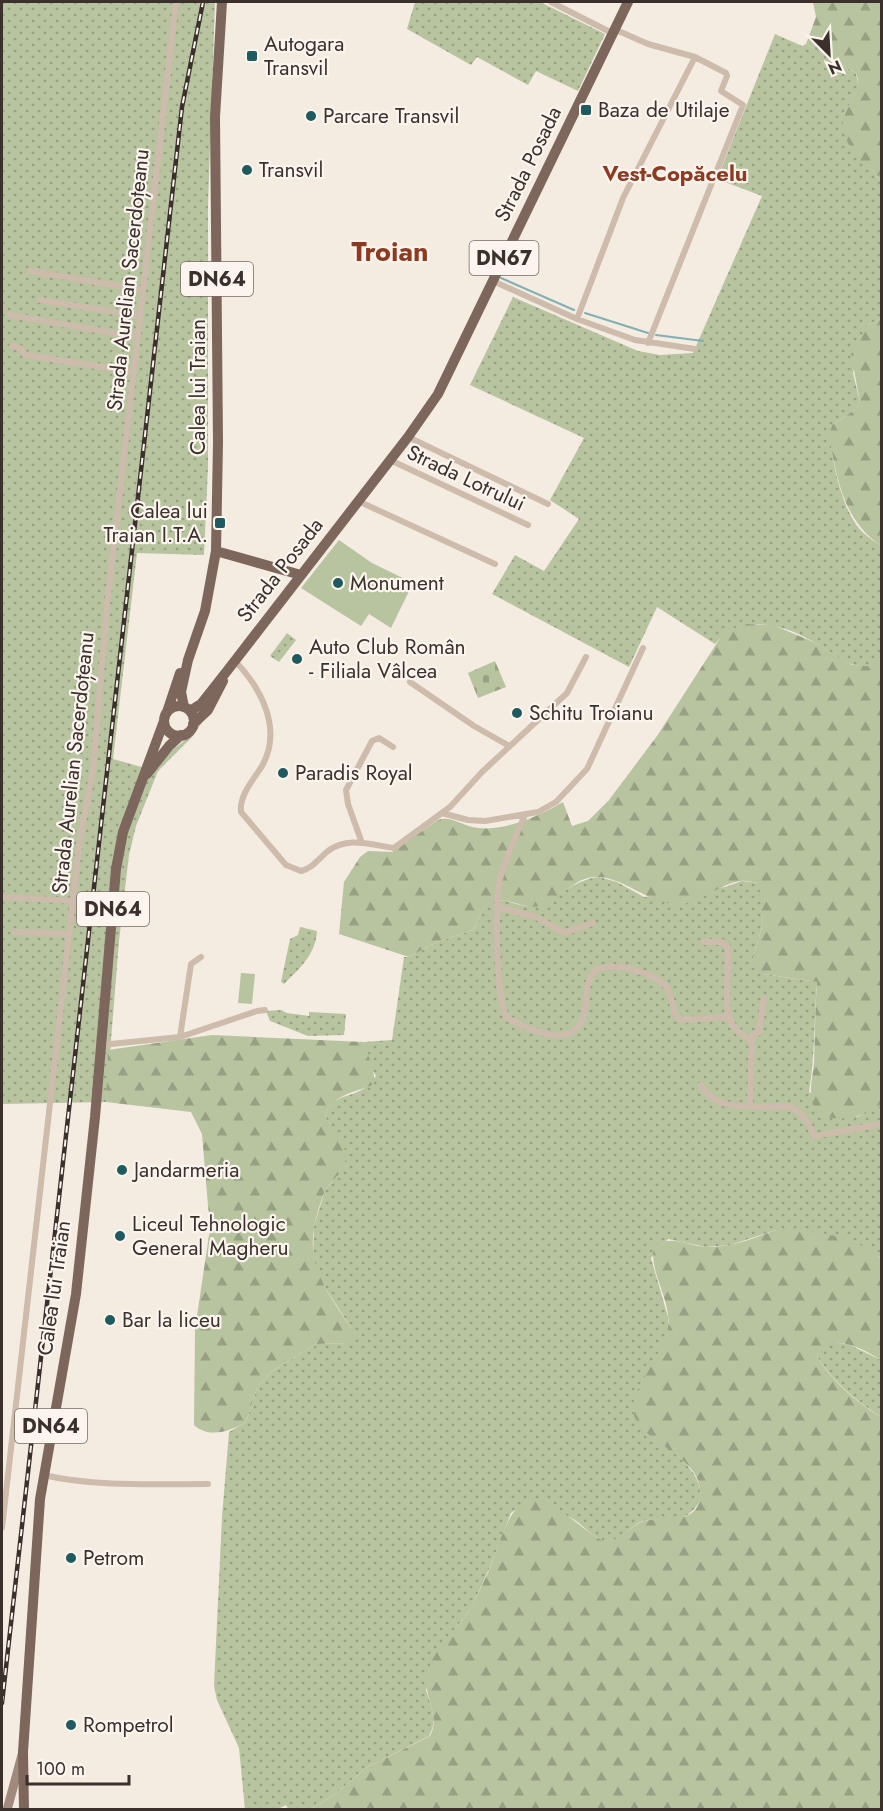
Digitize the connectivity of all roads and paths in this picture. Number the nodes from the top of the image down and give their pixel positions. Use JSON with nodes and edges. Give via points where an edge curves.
{"nodes":[{"id":1,"x":176,"y":2,"type":"edge"},
{"id":2,"x":222,"y":2,"type":"edge"},
{"id":3,"x":551,"y":2,"type":"edge"},
{"id":4,"x":628,"y":2,"type":"edge"},
{"id":5,"x":613,"y":31,"type":"junction"},
{"id":6,"x":695,"y":57,"type":"junction"},
{"id":7,"x":30,"y":271,"type":"dead end"},
{"id":8,"x":493,"y":281,"type":"junction"},
{"id":9,"x":143,"y":290,"type":"junction"},
{"id":10,"x":40,"y":300,"type":"dead end"},
{"id":11,"x":9,"y":315,"type":"dead end"},
{"id":12,"x":140,"y":316,"type":"junction"},
{"id":13,"x":577,"y":319,"type":"junction"},
{"id":14,"x":138,"y":337,"type":"junction"},
{"id":15,"x":648,"y":343,"type":"junction"},
{"id":16,"x":12,"y":346,"type":"dead end"},
{"id":17,"x":695,"y":349,"type":"dead end"},
{"id":18,"x":134,"y":372,"type":"junction"},
{"id":19,"x":408,"y":437,"type":"junction"},
{"id":20,"x":390,"y":460,"type":"junction"},
{"id":21,"x":358,"y":501,"type":"junction"},
{"id":22,"x":548,"y":504,"type":"dead end"},
{"id":23,"x":528,"y":525,"type":"dead end"},
{"id":24,"x":216,"y":551,"type":"junction"},
{"id":25,"x":495,"y":564,"type":"dead end"},
{"id":26,"x":301,"y":575,"type":"junction"},
{"id":27,"x":643,"y":648,"type":"dead end"},
{"id":28,"x":586,"y":657,"type":"dead end"},
{"id":29,"x":188,"y":660,"type":"junction"},
{"id":30,"x":235,"y":661,"type":"junction"},
{"id":31,"x":227,"y":671,"type":"junction"},
{"id":32,"x":411,"y":682,"type":"dead end"},
{"id":33,"x":187,"y":709,"type":"junction"},
{"id":34,"x":166,"y":717,"type":"junction"},
{"id":35,"x":193,"y":724,"type":"junction"},
{"id":36,"x":181,"y":735,"type":"junction"},
{"id":37,"x":393,"y":747,"type":"dead end"},
{"id":38,"x":508,"y":747,"type":"junction"},
{"id":39,"x":144,"y":776,"type":"junction"},
{"id":40,"x":442,"y":813,"type":"junction"},
{"id":41,"x":525,"y":815,"type":"junction"},
{"id":42,"x":362,"y":843,"type":"junction"},
{"id":43,"x":2,"y":897,"type":"edge"},
{"id":44,"x":74,"y":901,"type":"junction"},
{"id":45,"x":498,"y":907,"type":"junction"},
{"id":46,"x":594,"y":923,"type":"dead end"},
{"id":47,"x":14,"y":932,"type":"dead end"},
{"id":48,"x":69,"y":934,"type":"junction"},
{"id":49,"x":704,"y":942,"type":"dead end"},
{"id":50,"x":201,"y":957,"type":"dead end"},
{"id":51,"x":764,"y":998,"type":"dead end"},
{"id":52,"x":265,"y":1010,"type":"dead end"},
{"id":53,"x":728,"y":1017,"type":"junction"},
{"id":54,"x":180,"y":1037,"type":"junction"},
{"id":55,"x":752,"y":1037,"type":"junction"},
{"id":56,"x":102,"y":1045,"type":"junction"},
{"id":57,"x":701,"y":1085,"type":"dead end"},
{"id":58,"x":750,"y":1106,"type":"junction"},
{"id":59,"x":882,"y":1124,"type":"edge"},
{"id":60,"x":43,"y":1474,"type":"junction"},
{"id":61,"x":208,"y":1484,"type":"dead end"},
{"id":62,"x":3,"y":1512,"type":"edge"},
{"id":63,"x":2,"y":1528,"type":"edge"},
{"id":64,"x":23,"y":1752,"type":"junction"},
{"id":65,"x":7,"y":1809,"type":"edge"},
{"id":66,"x":24,"y":1809,"type":"edge"}],
"edges":[{"from":1,"to":9,"type":"street","name":"Strada Aurelian Sacerdoțeanu"},
{"from":2,"to":24,"type":"main road","name":"Calea lui Traian","number":"DN64","via":[[215,117]]},
{"from":3,"to":5,"type":"street"},
{"from":4,"to":5,"type":"main road","name":"Strada Posada","number":"DN67"},
{"from":5,"to":6,"type":"street"},
{"from":5,"to":8,"type":"main road","name":"Strada Posada","number":"DN67"},
{"from":6,"to":13,"type":"street","via":[[622,198]]},
{"from":6,"to":15,"type":"street","via":[[726,73],[721,92],[743,105]]},
{"from":7,"to":9,"type":"street"},
{"from":8,"to":13,"type":"street"},
{"from":8,"to":19,"type":"main road","name":"Strada Posada","number":"DN67","via":[[446,381]]},
{"from":9,"to":12,"type":"street","name":"Strada Aurelian Sacerdoțeanu"},
{"from":10,"to":12,"type":"street"},
{"from":11,"to":14,"type":"street"},
{"from":12,"to":14,"type":"street","name":"Strada Aurelian Sacerdoțeanu"},
{"from":13,"to":15,"type":"street"},
{"from":14,"to":18,"type":"street","name":"Strada Aurelian Sacerdoțeanu"},
{"from":15,"to":17,"type":"street"},
{"from":16,"to":18,"type":"street","via":[[26,355]]},
{"from":18,"to":44,"type":"street","name":"Strada Aurelian Sacerdoțeanu","via":[[93,770],[80,838]]},
{"from":19,"to":20,"type":"main road","name":"Strada Posada","number":"DN67"},
{"from":19,"to":22,"type":"street"},
{"from":20,"to":21,"type":"main road","name":"Strada Posada","number":"DN67"},
{"from":20,"to":23,"type":"street","name":"Strada Lotrului"},
{"from":21,"to":25,"type":"street"},
{"from":21,"to":26,"type":"main road","name":"Strada Posada","number":"DN67"},
{"from":24,"to":26,"type":"main road"},
{"from":24,"to":29,"type":"main road","name":"Calea lui Traian","number":"DN64","via":[[206,611]]},
{"from":26,"to":30,"type":"main road","name":"Strada Posada","number":"DN67"},
{"from":27,"to":41,"type":"street","via":[[582,776],[548,808]]},
{"from":28,"to":38,"type":"street","via":[[567,693]]},
{"from":29,"to":33,"type":"main road","name":"Calea lui Traian","number":"DN64","via":[[181,692]]},
{"from":29,"to":34,"type":"main road","name":"Calea lui Traian","number":"DN64"},
{"from":30,"to":31,"type":"main road","name":"Strada Posada","number":"DN67"},
{"from":30,"to":42,"type":"street","via":[[260,692],[268,725],[266,758],[244,796],[241,812],[286,865],[296,871],[310,868],[335,847]]},
{"from":31,"to":33,"type":"main road","name":"Strada Posada","number":"DN67","via":[[201,704]]},
{"from":31,"to":35,"type":"main road","name":"Strada Posada","number":"DN67","via":[[208,710]]},
{"from":32,"to":38,"type":"street"},
{"from":33,"to":34,"type":"main road","via":[[175,707]]},
{"from":33,"to":35,"type":"main road"},
{"from":34,"to":36,"type":"main road","via":[[168,730]]},
{"from":34,"to":39,"type":"main road","name":"Calea lui Traian","number":"DN64"},
{"from":35,"to":36,"type":"main road"},
{"from":36,"to":39,"type":"main road","name":"Calea lui Traian","number":"DN64"},
{"from":37,"to":42,"type":"street","via":[[379,738],[372,741],[346,790]]},
{"from":38,"to":40,"type":"street"},
{"from":39,"to":56,"type":"main road","name":"Calea lui Traian","number":"DN64","via":[[119,846]]},
{"from":40,"to":41,"type":"street","via":[[476,821]]},
{"from":40,"to":42,"type":"street","via":[[394,848]]},
{"from":41,"to":45,"type":"street","via":[[501,877]]},
{"from":43,"to":44,"type":"street"},
{"from":44,"to":48,"type":"street","name":"Strada Aurelian Sacerdoțeanu"},
{"from":45,"to":46,"type":"street","via":[[536,917],[564,933]]},
{"from":45,"to":53,"type":"street","via":[[501,1001],[506,1017],[522,1027],[546,1035],[573,1032],[580,1026],[592,975],[600,967],[613,965],[664,984],[676,1016],[682,1020]]},
{"from":47,"to":48,"type":"street"},
{"from":48,"to":62,"type":"street","name":"Strada Aurelian Sacerdoțeanu"},
{"from":49,"to":53,"type":"street","via":[[722,942],[726,946]]},
{"from":50,"to":54,"type":"street","via":[[190,964]]},
{"from":51,"to":55,"type":"street","via":[[759,1032]]},
{"from":52,"to":54,"type":"street"},
{"from":53,"to":55,"type":"street","via":[[735,1031]]},
{"from":54,"to":56,"type":"street"},
{"from":55,"to":58,"type":"street"},
{"from":56,"to":60,"type":"main road","name":"Calea lui Traian","number":"DN64","via":[[76,1294]]},
{"from":57,"to":58,"type":"street","via":[[707,1096],[719,1103]]},
{"from":58,"to":59,"type":"street","via":[[789,1107],[801,1114],[814,1136]]},
{"from":60,"to":61,"type":"street","via":[[117,1484]]},
{"from":60,"to":64,"type":"main road","name":"Calea lui Traian","number":"DN64"},
{"from":62,"to":63,"type":"street","name":"Strada Aurelian Sacerdoțeanu"},
{"from":64,"to":65,"type":"street"},
{"from":64,"to":66,"type":"main road","name":"Calea lui Traian","number":"DN64"}]}
